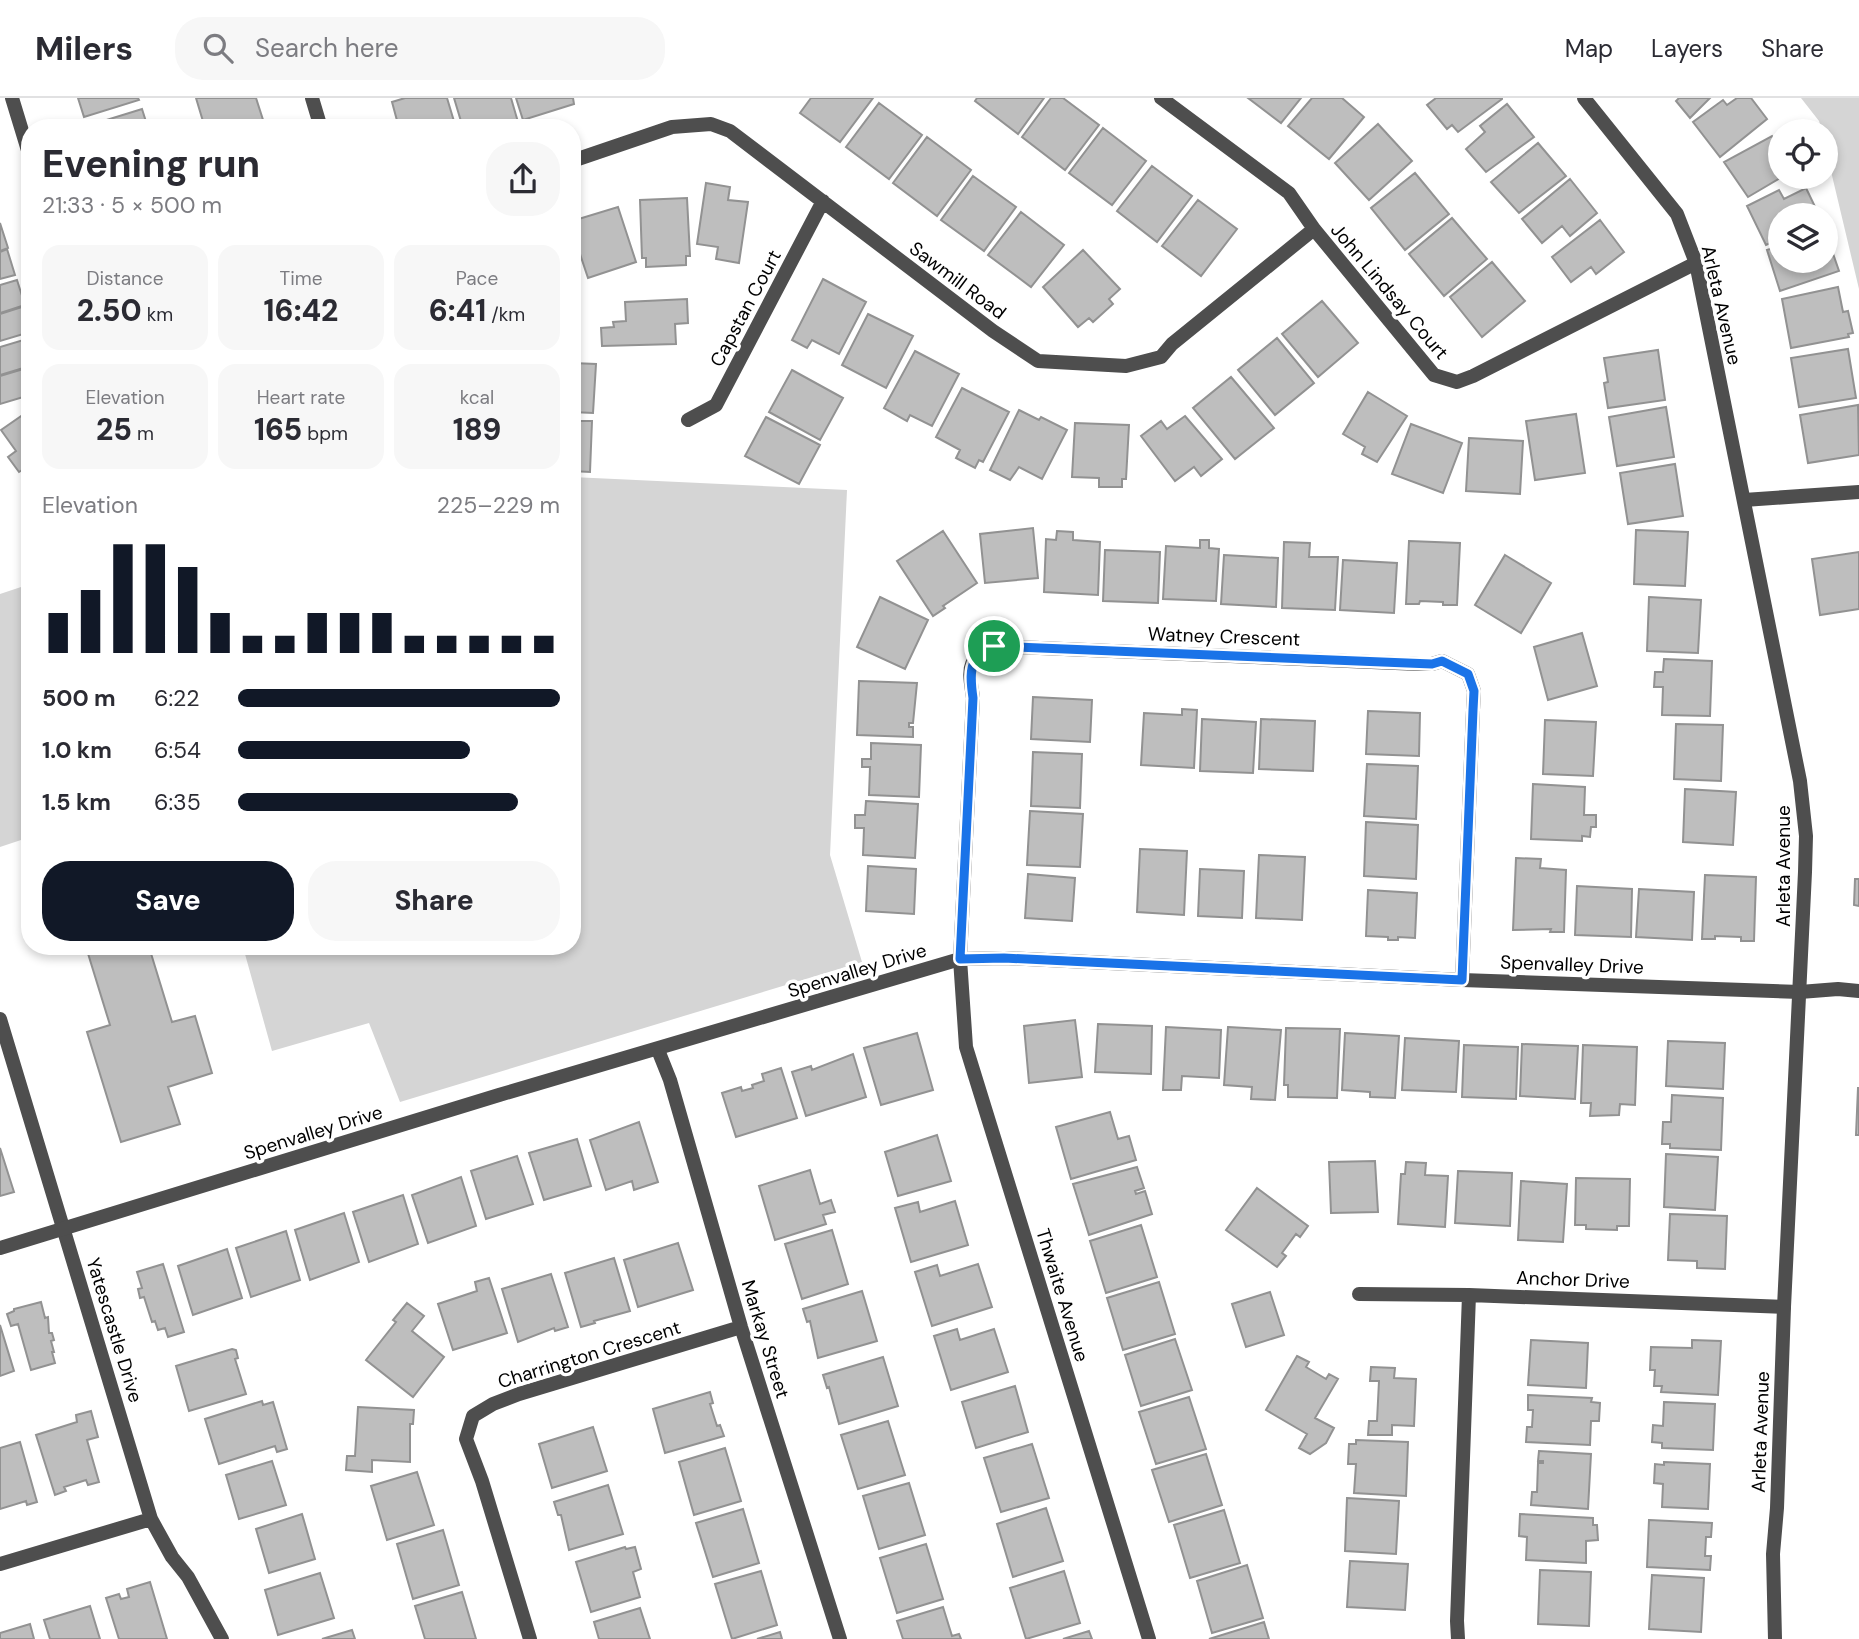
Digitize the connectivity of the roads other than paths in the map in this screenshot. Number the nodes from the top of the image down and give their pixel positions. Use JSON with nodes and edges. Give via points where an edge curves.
{"nodes":[{"id":1,"x":12,"y":98,"type":"edge"},
{"id":2,"x":312,"y":98,"type":"edge"},
{"id":3,"x":1161,"y":98,"type":"edge"},
{"id":4,"x":1584,"y":98,"type":"edge"},
{"id":5,"x":318,"y":119,"type":"edge"},
{"id":6,"x":21,"y":128,"type":"edge"},
{"id":7,"x":581,"y":158,"type":"edge"},
{"id":8,"x":823,"y":201,"type":"junction"},
{"id":9,"x":1314,"y":229,"type":"junction"},
{"id":10,"x":1696,"y":263,"type":"junction"},
{"id":11,"x":688,"y":420,"type":"dead end"},
{"id":12,"x":1859,"y":492,"type":"edge"},
{"id":13,"x":1744,"y":500,"type":"junction"},
{"id":14,"x":960,"y":959,"type":"junction"},
{"id":15,"x":1462,"y":980,"type":"junction"},
{"id":16,"x":1859,"y":991,"type":"edge"},
{"id":17,"x":1800,"y":992,"type":"junction"},
{"id":18,"x":0,"y":1019,"type":"edge"},
{"id":19,"x":658,"y":1049,"type":"junction"},
{"id":20,"x":64,"y":1227,"type":"junction"},
{"id":21,"x":0,"y":1248,"type":"edge"},
{"id":22,"x":1359,"y":1294,"type":"dead end"},
{"id":23,"x":1469,"y":1294,"type":"junction"},
{"id":24,"x":1784,"y":1307,"type":"junction"},
{"id":25,"x":741,"y":1327,"type":"junction"},
{"id":26,"x":151,"y":1519,"type":"junction"},
{"id":27,"x":0,"y":1564,"type":"edge"},
{"id":28,"x":222,"y":1639,"type":"edge"},
{"id":29,"x":530,"y":1639,"type":"edge"},
{"id":30,"x":839,"y":1639,"type":"edge"},
{"id":31,"x":1149,"y":1639,"type":"edge"},
{"id":32,"x":1458,"y":1639,"type":"edge"},
{"id":33,"x":1775,"y":1639,"type":"edge"}],
"edges":[{"from":1,"to":6,"type":"street"},
{"from":2,"to":5,"type":"street"},
{"from":3,"to":9,"type":"street","name":"John Lindsay Court","via":[[1289,193]]},
{"from":4,"to":10,"type":"street","name":"Arleta Avenue","via":[[1677,214]]},
{"from":7,"to":8,"type":"street","name":"Sawmill Road","via":[[672,127],[711,124],[730,131]]},
{"from":8,"to":9,"type":"street","name":"Sawmill Road","via":[[1038,361],[1126,366],[1161,357]]},
{"from":8,"to":11,"type":"street","name":"Capstan Court","via":[[716,405]]},
{"from":9,"to":10,"type":"street","name":"John Lindsay Court","via":[[1434,375],[1457,382]]},
{"from":10,"to":13,"type":"street","name":"Arleta Avenue"},
{"from":12,"to":13,"type":"street"},
{"from":13,"to":17,"type":"street","name":"Arleta Avenue","via":[[1800,781],[1806,836]]},
{"from":14,"to":15,"type":"street","name":"Spenvalley Drive"},
{"from":14,"to":15,"type":"street","name":"Watney Crescent","via":[[971,665],[987,649],[1007,643],[1016,647],[1442,661],[1468,674],[1474,691]]},
{"from":14,"to":19,"type":"street","name":"Spenvalley Drive"},
{"from":14,"to":31,"type":"street","name":"Thwaite Avenue","via":[[966,1047]]},
{"from":15,"to":17,"type":"street","name":"Spenvalley Drive"},
{"from":16,"to":17,"type":"street","name":"Spenvalley Drive"},
{"from":17,"to":24,"type":"street","name":"Arleta Avenue"},
{"from":18,"to":20,"type":"street","name":"Yatescastle Drive"},
{"from":19,"to":20,"type":"street","name":"Spenvalley Drive"},
{"from":19,"to":25,"type":"street","name":"Markay Street"},
{"from":20,"to":21,"type":"street","name":"Spenvalley Drive"},
{"from":20,"to":26,"type":"street","name":"Yatescastle Drive"},
{"from":22,"to":23,"type":"street","name":"Anchor Drive"},
{"from":23,"to":24,"type":"street","name":"Anchor Drive"},
{"from":23,"to":32,"type":"street"},
{"from":24,"to":33,"type":"street","name":"Arleta Avenue","via":[[1773,1554]]},
{"from":25,"to":29,"type":"street","name":"Charrington Crescent","via":[[519,1394],[473,1416],[466,1439]]},
{"from":25,"to":30,"type":"street","name":"Markay Street"},
{"from":26,"to":27,"type":"street"},
{"from":26,"to":28,"type":"street","name":"Yatescastle Drive"}]}
